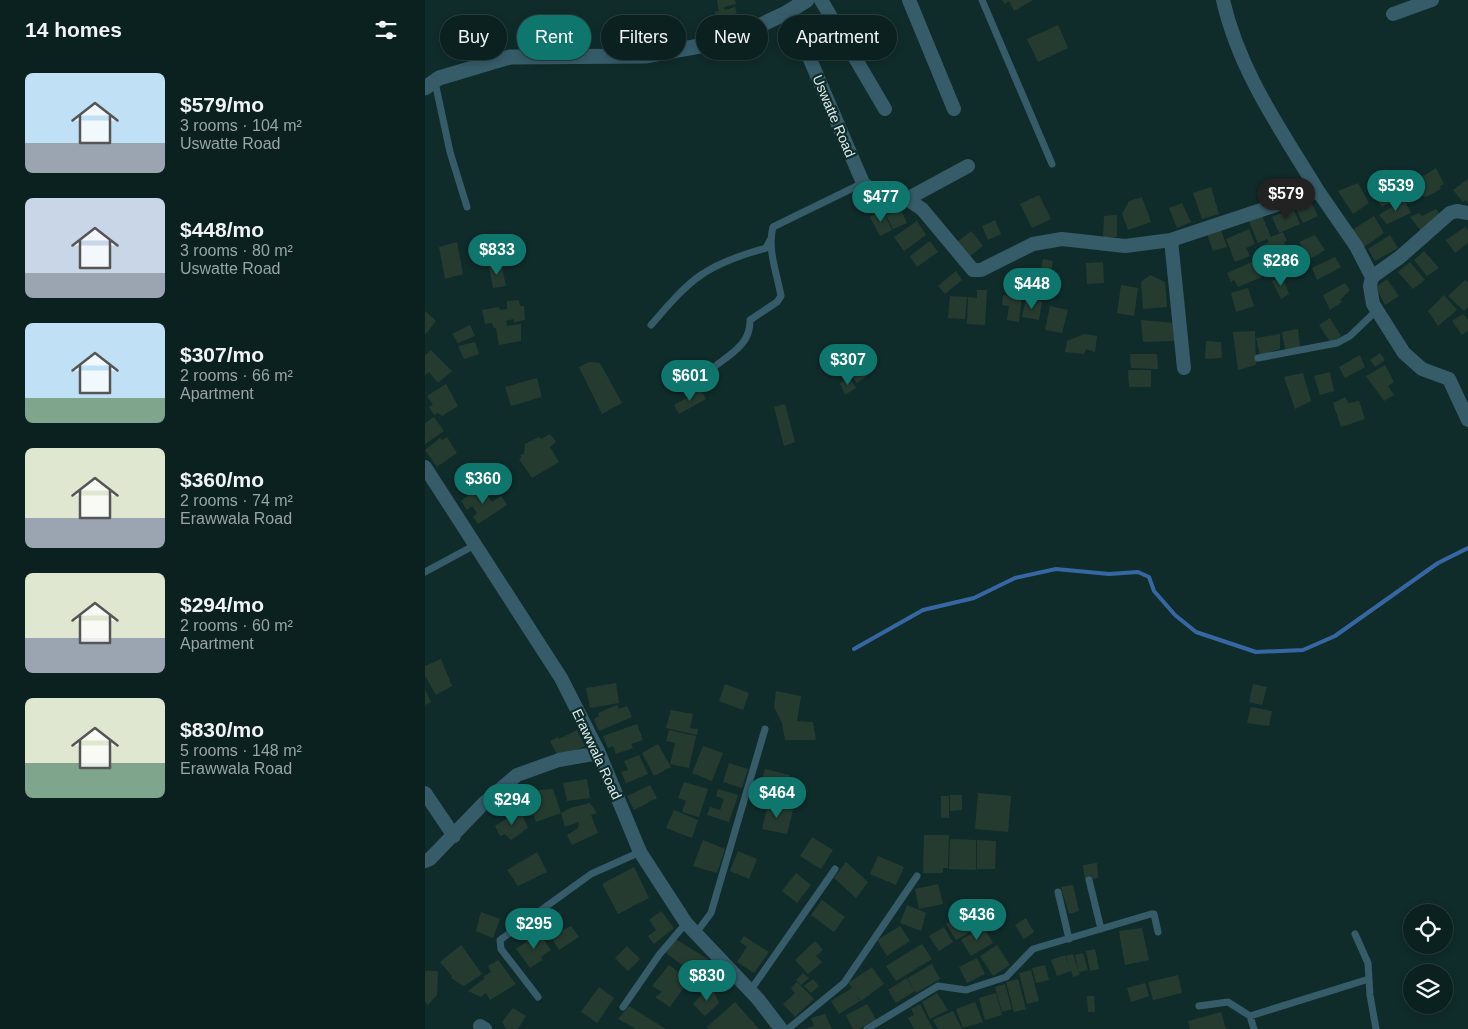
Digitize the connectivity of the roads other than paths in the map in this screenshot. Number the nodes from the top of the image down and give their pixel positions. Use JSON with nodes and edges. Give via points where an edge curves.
{"nodes":[{"id":1,"x":821,"y":0,"type":"edge"},
{"id":2,"x":909,"y":0,"type":"edge"},
{"id":3,"x":982,"y":0,"type":"edge"},
{"id":4,"x":1223,"y":0,"type":"edge"},
{"id":5,"x":1433,"y":0,"type":"edge"},
{"id":6,"x":804,"y":1,"type":"edge"},
{"id":7,"x":786,"y":13,"type":"junction"},
{"id":8,"x":1393,"y":14,"type":"dead end"},
{"id":9,"x":430,"y":85,"type":"edge"},
{"id":10,"x":954,"y":108,"type":"dead end"},
{"id":11,"x":885,"y":109,"type":"dead end"},
{"id":12,"x":1052,"y":164,"type":"dead end"},
{"id":13,"x":968,"y":166,"type":"dead end"},
{"id":14,"x":863,"y":183,"type":"junction"},
{"id":15,"x":1318,"y":191,"type":"junction"},
{"id":16,"x":907,"y":200,"type":"junction"},
{"id":17,"x":467,"y":206,"type":"dead end"},
{"id":18,"x":1468,"y":213,"type":"edge"},
{"id":19,"x":770,"y":240,"type":"junction"},
{"id":20,"x":1171,"y":240,"type":"junction"},
{"id":21,"x":1372,"y":277,"type":"junction"},
{"id":22,"x":1377,"y":310,"type":"junction"},
{"id":23,"x":651,"y":325,"type":"dead end"},
{"id":24,"x":1258,"y":358,"type":"dead end"},
{"id":25,"x":1184,"y":368,"type":"dead end"},
{"id":26,"x":708,"y":380,"type":"dead end"},
{"id":27,"x":1468,"y":420,"type":"edge"},
{"id":28,"x":425,"y":467,"type":"edge"},
{"id":29,"x":475,"y":545,"type":"junction"},
{"id":30,"x":425,"y":572,"type":"edge"},
{"id":31,"x":765,"y":729,"type":"dead end"},
{"id":32,"x":599,"y":753,"type":"junction"},
{"id":33,"x":425,"y":792,"type":"edge"},
{"id":34,"x":454,"y":836,"type":"junction"},
{"id":35,"x":640,"y":852,"type":"junction"},
{"id":36,"x":425,"y":861,"type":"edge"},
{"id":37,"x":835,"y":869,"type":"dead end"},
{"id":38,"x":917,"y":876,"type":"dead end"},
{"id":39,"x":1089,"y":880,"type":"dead end"},
{"id":40,"x":1058,"y":892,"type":"dead end"},
{"id":41,"x":691,"y":929,"type":"junction"},
{"id":42,"x":1101,"y":929,"type":"junction"},
{"id":43,"x":1158,"y":932,"type":"dead end"},
{"id":44,"x":1355,"y":934,"type":"dead end"},
{"id":45,"x":1069,"y":939,"type":"junction"},
{"id":46,"x":1369,"y":979,"type":"junction"},
{"id":47,"x":750,"y":991,"type":"junction"},
{"id":48,"x":538,"y":997,"type":"dead end"},
{"id":49,"x":1199,"y":1006,"type":"dead end"},
{"id":50,"x":623,"y":1007,"type":"dead end"},
{"id":51,"x":1250,"y":1016,"type":"junction"},
{"id":52,"x":781,"y":1029,"type":"edge"},
{"id":53,"x":788,"y":1029,"type":"edge"},
{"id":54,"x":867,"y":1029,"type":"edge"},
{"id":55,"x":1254,"y":1029,"type":"edge"},
{"id":56,"x":1376,"y":1029,"type":"edge"}],
"edges":[{"from":1,"to":11,"type":"street"},
{"from":2,"to":10,"type":"street"},
{"from":3,"to":12,"type":"lane"},
{"from":4,"to":15,"type":"street","via":[[1229,30],[1251,80]]},
{"from":5,"to":8,"type":"street"},
{"from":6,"to":7,"type":"street"},
{"from":7,"to":9,"type":"street","via":[[727,41],[691,49],[645,56],[509,57]]},
{"from":7,"to":14,"type":"street","name":"Uswatte Road","via":[[806,50]]},
{"from":9,"to":17,"type":"lane"},
{"from":13,"to":16,"type":"street"},
{"from":14,"to":16,"type":"street","via":[[875,193]]},
{"from":14,"to":19,"type":"lane","via":[[773,227]]},
{"from":15,"to":20,"type":"street"},
{"from":15,"to":21,"type":"street","via":[[1356,246]]},
{"from":16,"to":20,"type":"street","via":[[922,209],[973,270],[981,270],[1033,244],[1062,239],[1125,246]]},
{"from":18,"to":21,"type":"street","via":[[1450,213]]},
{"from":19,"to":23,"type":"lane","via":[[765,248],[741,255],[701,275]]},
{"from":19,"to":26,"type":"lane","via":[[781,296],[750,320],[751,331],[739,349],[706,374]]},
{"from":20,"to":25,"type":"street"},
{"from":21,"to":22,"type":"street","via":[[1370,286]]},
{"from":22,"to":24,"type":"lane","via":[[1350,336],[1337,343]]},
{"from":22,"to":27,"type":"street","via":[[1404,353],[1422,369],[1449,379]]},
{"from":28,"to":29,"type":"street","name":"Erawwala Road"},
{"from":29,"to":30,"type":"lane"},
{"from":29,"to":32,"type":"street","name":"Erawwala Road","via":[[561,678]]},
{"from":31,"to":41,"type":"lane","via":[[711,913]]},
{"from":32,"to":34,"type":"street","via":[[559,760],[517,775],[484,803]]},
{"from":32,"to":35,"type":"street","name":"Erawwala Road"},
{"from":33,"to":34,"type":"street"},
{"from":34,"to":36,"type":"street"},
{"from":35,"to":41,"type":"street","name":"Erawwala Road"},
{"from":35,"to":48,"type":"lane","via":[[591,874],[500,940],[501,949]]},
{"from":37,"to":47,"type":"lane"},
{"from":38,"to":53,"type":"lane","via":[[844,983]]},
{"from":39,"to":42,"type":"lane"},
{"from":40,"to":45,"type":"lane"},
{"from":41,"to":47,"type":"street","name":"Erawwala Road"},
{"from":41,"to":50,"type":"lane","via":[[659,955]]},
{"from":42,"to":43,"type":"lane","via":[[1154,914]]},
{"from":42,"to":45,"type":"lane"},
{"from":44,"to":46,"type":"lane","via":[[1368,963]]},
{"from":45,"to":54,"type":"lane","via":[[1033,949],[1006,977],[966,990],[938,986]]},
{"from":46,"to":51,"type":"lane"},
{"from":46,"to":56,"type":"lane"},
{"from":47,"to":52,"type":"street","name":"Erawwala Road"},
{"from":49,"to":51,"type":"lane","via":[[1228,1002]]},
{"from":51,"to":55,"type":"lane"}]}
